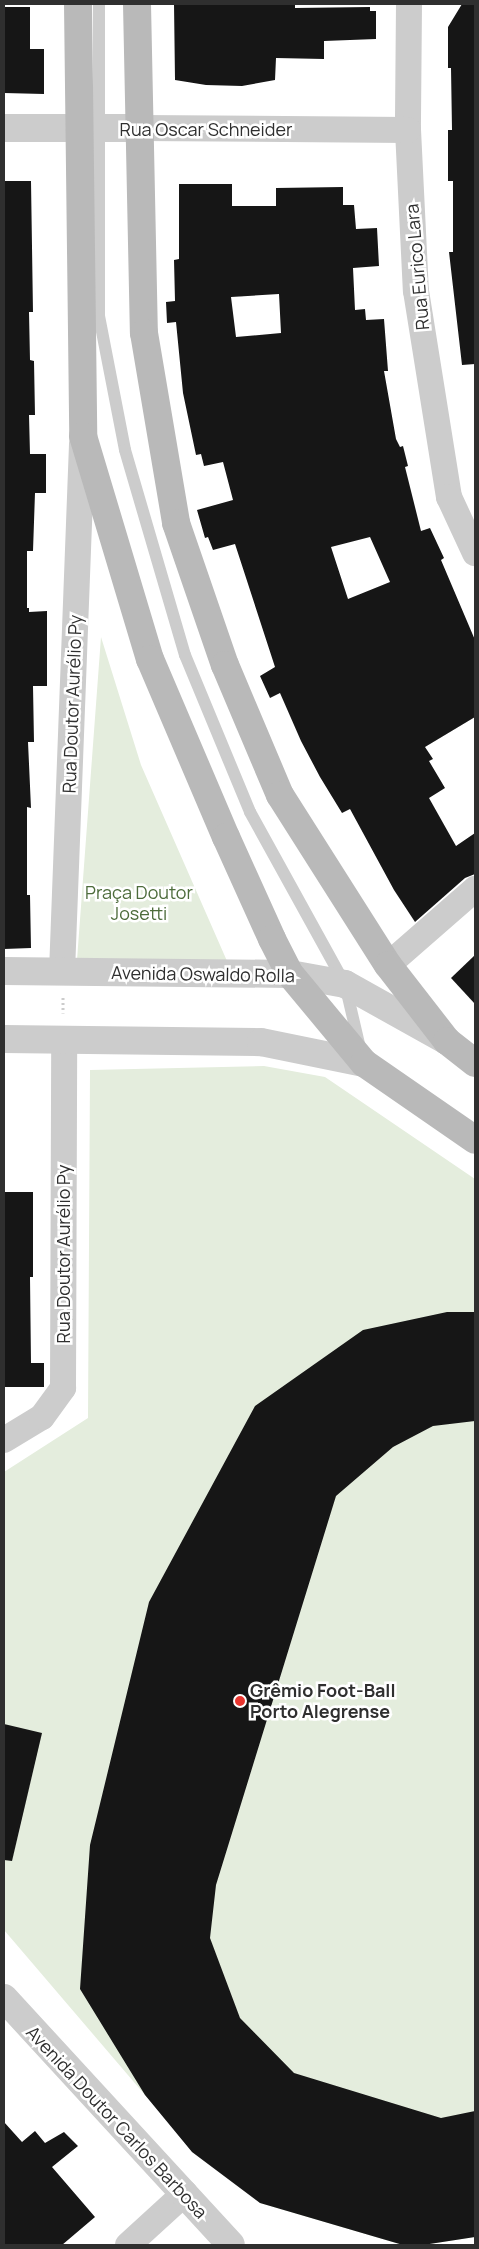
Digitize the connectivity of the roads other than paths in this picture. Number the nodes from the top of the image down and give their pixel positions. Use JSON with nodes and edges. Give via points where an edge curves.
{"nodes":[{"id":1,"x":78,"y":4,"type":"edge"},
{"id":2,"x":99,"y":4,"type":"edge"},
{"id":3,"x":138,"y":4,"type":"edge"},
{"id":4,"x":409,"y":4,"type":"edge"},
{"id":5,"x":4,"y":128,"type":"edge"},
{"id":6,"x":90,"y":128,"type":"junction"},
{"id":7,"x":139,"y":128,"type":"junction"},
{"id":8,"x":408,"y":130,"type":"junction"},
{"id":9,"x":99,"y":316,"type":"junction"},
{"id":10,"x":83,"y":436,"type":"junction"},
{"id":11,"x":475,"y":552,"type":"edge"},
{"id":12,"x":475,"y":889,"type":"edge"},
{"id":13,"x":388,"y":965,"type":"junction"},
{"id":14,"x":4,"y":971,"type":"edge"},
{"id":15,"x":62,"y":972,"type":"junction"},
{"id":16,"x":290,"y":974,"type":"junction"},
{"id":17,"x":345,"y":984,"type":"junction"},
{"id":18,"x":4,"y":1039,"type":"edge"},
{"id":19,"x":64,"y":1039,"type":"junction"},
{"id":20,"x":447,"y":1041,"type":"junction"},
{"id":21,"x":364,"y":1063,"type":"junction"},
{"id":22,"x":475,"y":1063,"type":"edge"},
{"id":23,"x":475,"y":1140,"type":"edge"},
{"id":24,"x":4,"y":1440,"type":"edge"},
{"id":25,"x":4,"y":1998,"type":"edge"},
{"id":26,"x":185,"y":2193,"type":"junction"},
{"id":27,"x":128,"y":2245,"type":"edge"},
{"id":28,"x":231,"y":2245,"type":"edge"}],
"edges":[{"from":1,"to":6,"type":"main road"},
{"from":2,"to":6,"type":"lane"},
{"from":3,"to":7,"type":"main road"},
{"from":4,"to":8,"type":"street","name":"Rua Eurico Lara"},
{"from":5,"to":6,"type":"street","name":"Rua Oscar Schneider"},
{"from":6,"to":7,"type":"street","name":"Rua Oscar Schneider"},
{"from":6,"to":9,"type":"lane"},
{"from":6,"to":10,"type":"main road"},
{"from":7,"to":8,"type":"street","name":"Rua Oscar Schneider"},
{"from":7,"to":13,"type":"main road","via":[[144,333],[176,523],[225,665],[280,795]]},
{"from":8,"to":11,"type":"street","name":"Rua Eurico Lara","via":[[416,291],[449,497]]},
{"from":9,"to":10,"type":"lane"},
{"from":9,"to":17,"type":"lane","via":[[125,450],[185,655],[250,812]]},
{"from":10,"to":15,"type":"street","name":"Rua Doutor Aurélio Py"},
{"from":10,"to":16,"type":"main road","via":[[150,659],[226,837]]},
{"from":12,"to":13,"type":"street"},
{"from":13,"to":20,"type":"main road"},
{"from":14,"to":15,"type":"street","name":"Avenida Oswaldo Rolla"},
{"from":15,"to":16,"type":"street","name":"Avenida Oswaldo Rolla"},
{"from":16,"to":17,"type":"street","name":"Avenida Oswaldo Rolla"},
{"from":16,"to":21,"type":"main road"},
{"from":17,"to":20,"type":"street","name":"Avenida Oswaldo Rolla"},
{"from":17,"to":21,"type":"lane"},
{"from":18,"to":19,"type":"street"},
{"from":19,"to":21,"type":"street","via":[[261,1042]]},
{"from":19,"to":24,"type":"street","name":"Rua Doutor Aurélio Py","via":[[63,1388],[42,1417]]},
{"from":20,"to":22,"type":"main road"},
{"from":21,"to":23,"type":"main road"},
{"from":25,"to":26,"type":"street","name":"Avenida Doutor Carlos Barbosa"},
{"from":26,"to":27,"type":"street"},
{"from":26,"to":28,"type":"street","name":"Avenida Doutor Carlos Barbosa"}]}
